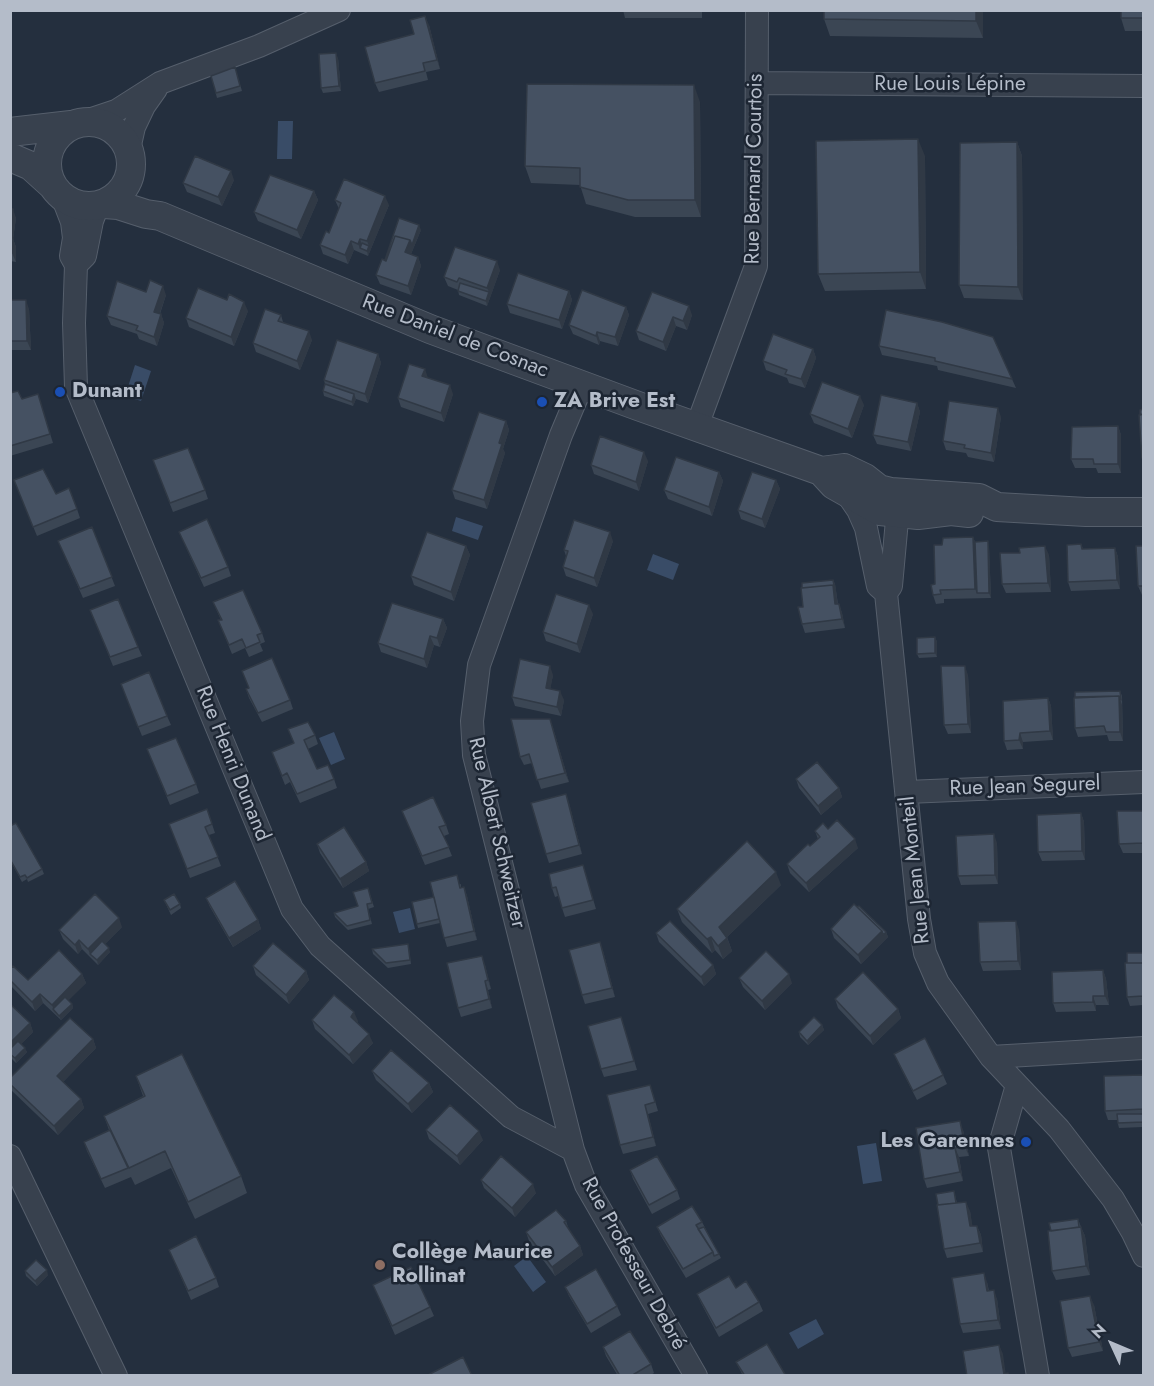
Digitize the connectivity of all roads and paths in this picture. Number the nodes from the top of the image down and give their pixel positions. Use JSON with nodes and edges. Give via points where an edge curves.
{"nodes":[{"id":1,"x":339,"y":10,"type":"edge"},
{"id":2,"x":757,"y":10,"type":"edge"},
{"id":3,"x":308,"y":17,"type":"edge"},
{"id":4,"x":160,"y":83,"type":"junction"},
{"id":5,"x":757,"y":83,"type":"junction"},
{"id":6,"x":1143,"y":87,"type":"edge"},
{"id":7,"x":78,"y":123,"type":"junction"},
{"id":8,"x":10,"y":132,"type":"edge"},
{"id":9,"x":131,"y":156,"type":"junction"},
{"id":10,"x":10,"y":157,"type":"edge"},
{"id":11,"x":57,"y":191,"type":"junction"},
{"id":12,"x":101,"y":204,"type":"junction"},
{"id":13,"x":160,"y":216,"type":"junction"},
{"id":14,"x":76,"y":265,"type":"junction"},
{"id":15,"x":582,"y":385,"type":"junction"},
{"id":16,"x":697,"y":426,"type":"junction"},
{"id":17,"x":821,"y":471,"type":"junction"},
{"id":18,"x":844,"y":489,"type":"junction"},
{"id":19,"x":898,"y":502,"type":"junction"},
{"id":20,"x":1143,"y":512,"type":"edge"},
{"id":21,"x":886,"y":593,"type":"junction"},
{"id":22,"x":1143,"y":782,"type":"edge"},
{"id":23,"x":908,"y":792,"type":"junction"},
{"id":24,"x":1143,"y":1048,"type":"edge"},
{"id":25,"x":991,"y":1057,"type":"junction"},
{"id":26,"x":1017,"y":1085,"type":"junction"},
{"id":27,"x":573,"y":1150,"type":"junction"},
{"id":28,"x":10,"y":1156,"type":"edge"},
{"id":29,"x":1143,"y":1256,"type":"edge"},
{"id":30,"x":116,"y":1376,"type":"edge"},
{"id":31,"x":696,"y":1376,"type":"edge"},
{"id":32,"x":1038,"y":1376,"type":"edge"}],
"edges":[{"from":1,"to":3,"type":"street"},
{"from":2,"to":5,"type":"street","name":"Rue Bernard Courtois"},
{"from":3,"to":4,"type":"street","via":[[259,46]]},
{"from":4,"to":7,"type":"street","via":[[116,111]]},
{"from":4,"to":9,"type":"street","via":[[134,128]]},
{"from":5,"to":6,"type":"street","name":"Rue Louis Lépine"},
{"from":5,"to":16,"type":"street","name":"Rue Bernard Courtois","via":[[756,266]]},
{"from":7,"to":8,"type":"street"},
{"from":7,"to":9,"type":"street","via":[[100,122],[114,128],[122,135]]},
{"from":7,"to":11,"type":"street","via":[[59,133],[50,146],[47,171]]},
{"from":9,"to":12,"type":"street","via":[[130,178],[123,191]]},
{"from":9,"to":13,"type":"street","via":[[145,193]]},
{"from":10,"to":11,"type":"street","via":[[31,166]]},
{"from":11,"to":12,"type":"street","via":[[75,204]]},
{"from":11,"to":14,"type":"street","name":"Rue Henri Dunand","via":[[72,222],[71,256]]},
{"from":12,"to":13,"type":"street","name":"Rue Daniel de Cosnac"},
{"from":12,"to":14,"type":"street","name":"Rue Henri Dunand","via":[[92,221],[85,256]]},
{"from":13,"to":15,"type":"street","name":"Rue Daniel de Cosnac","via":[[430,329]]},
{"from":14,"to":27,"type":"street","name":"Rue Henri Dunand","via":[[76,387],[292,909],[321,946],[511,1117]]},
{"from":15,"to":16,"type":"street","name":"Rue Daniel de Cosnac"},
{"from":15,"to":27,"type":"street","name":"Rue Albert Schweitzer","via":[[483,653],[472,721],[474,755]]},
{"from":16,"to":17,"type":"street","name":"Rue Daniel de Cosnac"},
{"from":17,"to":18,"type":"street","name":"Rue Daniel de Cosnac","via":[[834,485]]},
{"from":17,"to":19,"type":"street","name":"Rue Daniel de Cosnac","via":[[844,468]]},
{"from":18,"to":19,"type":"street","name":"Rue Daniel de Cosnac","via":[[880,511]]},
{"from":18,"to":21,"type":"street","name":"Rue Jean Monteil","via":[[866,528],[878,586]]},
{"from":19,"to":20,"type":"street","name":"Rue Daniel de Cosnac","via":[[918,515],[978,513],[998,507]]},
{"from":19,"to":21,"type":"street","name":"Rue Jean Monteil","via":[[891,586]]},
{"from":21,"to":23,"type":"street","name":"Rue Jean Monteil"},
{"from":22,"to":23,"type":"street","name":"Rue Jean Segurel"},
{"from":23,"to":25,"type":"street","name":"Rue Jean Monteil","via":[[925,952],[938,983]]},
{"from":24,"to":25,"type":"street"},
{"from":25,"to":26,"type":"street","name":"Rue Jean Monteil"},
{"from":26,"to":29,"type":"street","name":"Rue Jean Monteil","via":[[1059,1129],[1113,1199]]},
{"from":26,"to":32,"type":"street","via":[[999,1148]]},
{"from":27,"to":31,"type":"street","name":"Rue Professeur Debré","via":[[586,1185]]},
{"from":28,"to":30,"type":"street"}]}
